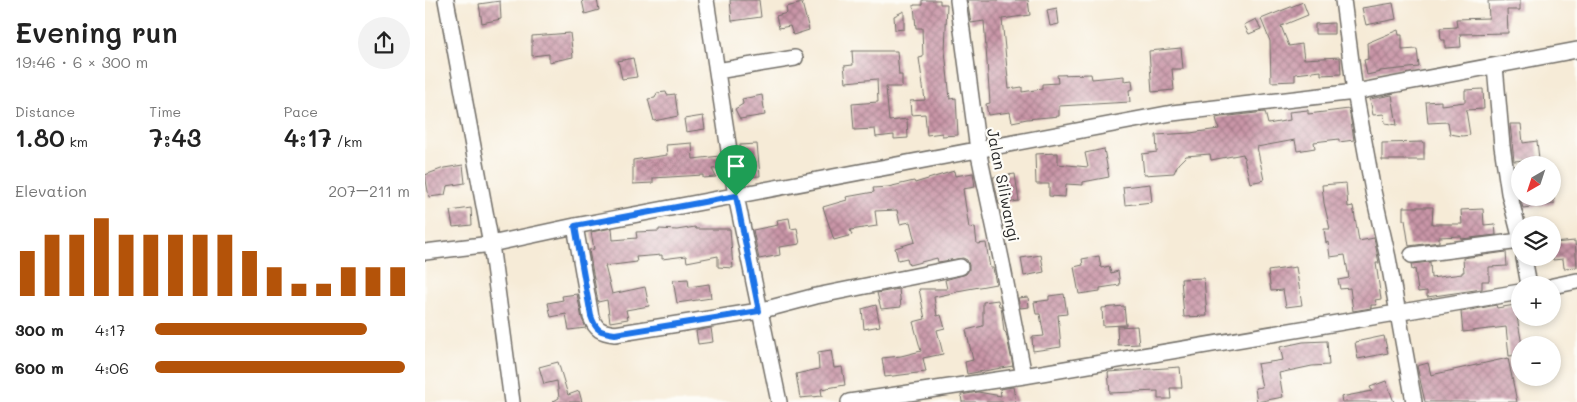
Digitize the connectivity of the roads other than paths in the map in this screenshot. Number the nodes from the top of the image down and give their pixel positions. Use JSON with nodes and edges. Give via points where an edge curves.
{"nodes":[{"id":1,"x":446,"y":0,"type":"edge"},
{"id":2,"x":706,"y":0,"type":"edge"},
{"id":3,"x":958,"y":0,"type":"edge"},
{"id":4,"x":1343,"y":0,"type":"edge"},
{"id":5,"x":1577,"y":50,"type":"edge"},
{"id":6,"x":795,"y":58,"type":"dead end"},
{"id":7,"x":1495,"y":66,"type":"junction"},
{"id":8,"x":717,"y":71,"type":"junction"},
{"id":9,"x":1355,"y":92,"type":"junction"},
{"id":10,"x":978,"y":150,"type":"junction"},
{"id":11,"x":736,"y":196,"type":"junction"},
{"id":12,"x":1515,"y":216,"type":"edge"},
{"id":13,"x":575,"y":226,"type":"junction"},
{"id":14,"x":1511,"y":242,"type":"edge"},
{"id":15,"x":491,"y":244,"type":"junction"},
{"id":16,"x":425,"y":252,"type":"edge"},
{"id":17,"x":1412,"y":255,"type":"dead end"},
{"id":18,"x":960,"y":267,"type":"dead end"},
{"id":19,"x":1577,"y":281,"type":"edge"},
{"id":20,"x":1561,"y":284,"type":"edge"},
{"id":21,"x":1511,"y":293,"type":"edge"},
{"id":22,"x":759,"y":311,"type":"junction"},
{"id":23,"x":1398,"y":312,"type":"junction"},
{"id":24,"x":1024,"y":376,"type":"junction"},
{"id":25,"x":512,"y":402,"type":"edge"},
{"id":26,"x":779,"y":402,"type":"edge"},
{"id":27,"x":849,"y":402,"type":"edge"},
{"id":28,"x":1414,"y":402,"type":"edge"}],
"edges":[{"from":1,"to":15,"type":"street"},
{"from":2,"to":8,"type":"street"},
{"from":3,"to":10,"type":"street","name":"Jalan Siliwangi"},
{"from":4,"to":9,"type":"street"},
{"from":5,"to":7,"type":"street"},
{"from":6,"to":8,"type":"street"},
{"from":7,"to":9,"type":"street"},
{"from":7,"to":12,"type":"street","via":[[1502,146]]},
{"from":8,"to":11,"type":"street"},
{"from":9,"to":10,"type":"street","via":[[1173,113]]},
{"from":9,"to":23,"type":"street"},
{"from":10,"to":11,"type":"street"},
{"from":10,"to":24,"type":"street","name":"Jalan Siliwangi"},
{"from":11,"to":13,"type":"street"},
{"from":11,"to":22,"type":"street"},
{"from":13,"to":15,"type":"street"},
{"from":13,"to":22,"type":"street","via":[[591,316],[594,326],[602,332],[615,334]]},
{"from":14,"to":17,"type":"street"},
{"from":15,"to":16,"type":"street"},
{"from":15,"to":25,"type":"street"},
{"from":18,"to":22,"type":"street"},
{"from":19,"to":20,"type":"street"},
{"from":21,"to":23,"type":"street"},
{"from":22,"to":26,"type":"street"},
{"from":23,"to":24,"type":"street"},
{"from":23,"to":28,"type":"street"},
{"from":24,"to":27,"type":"street"}]}
